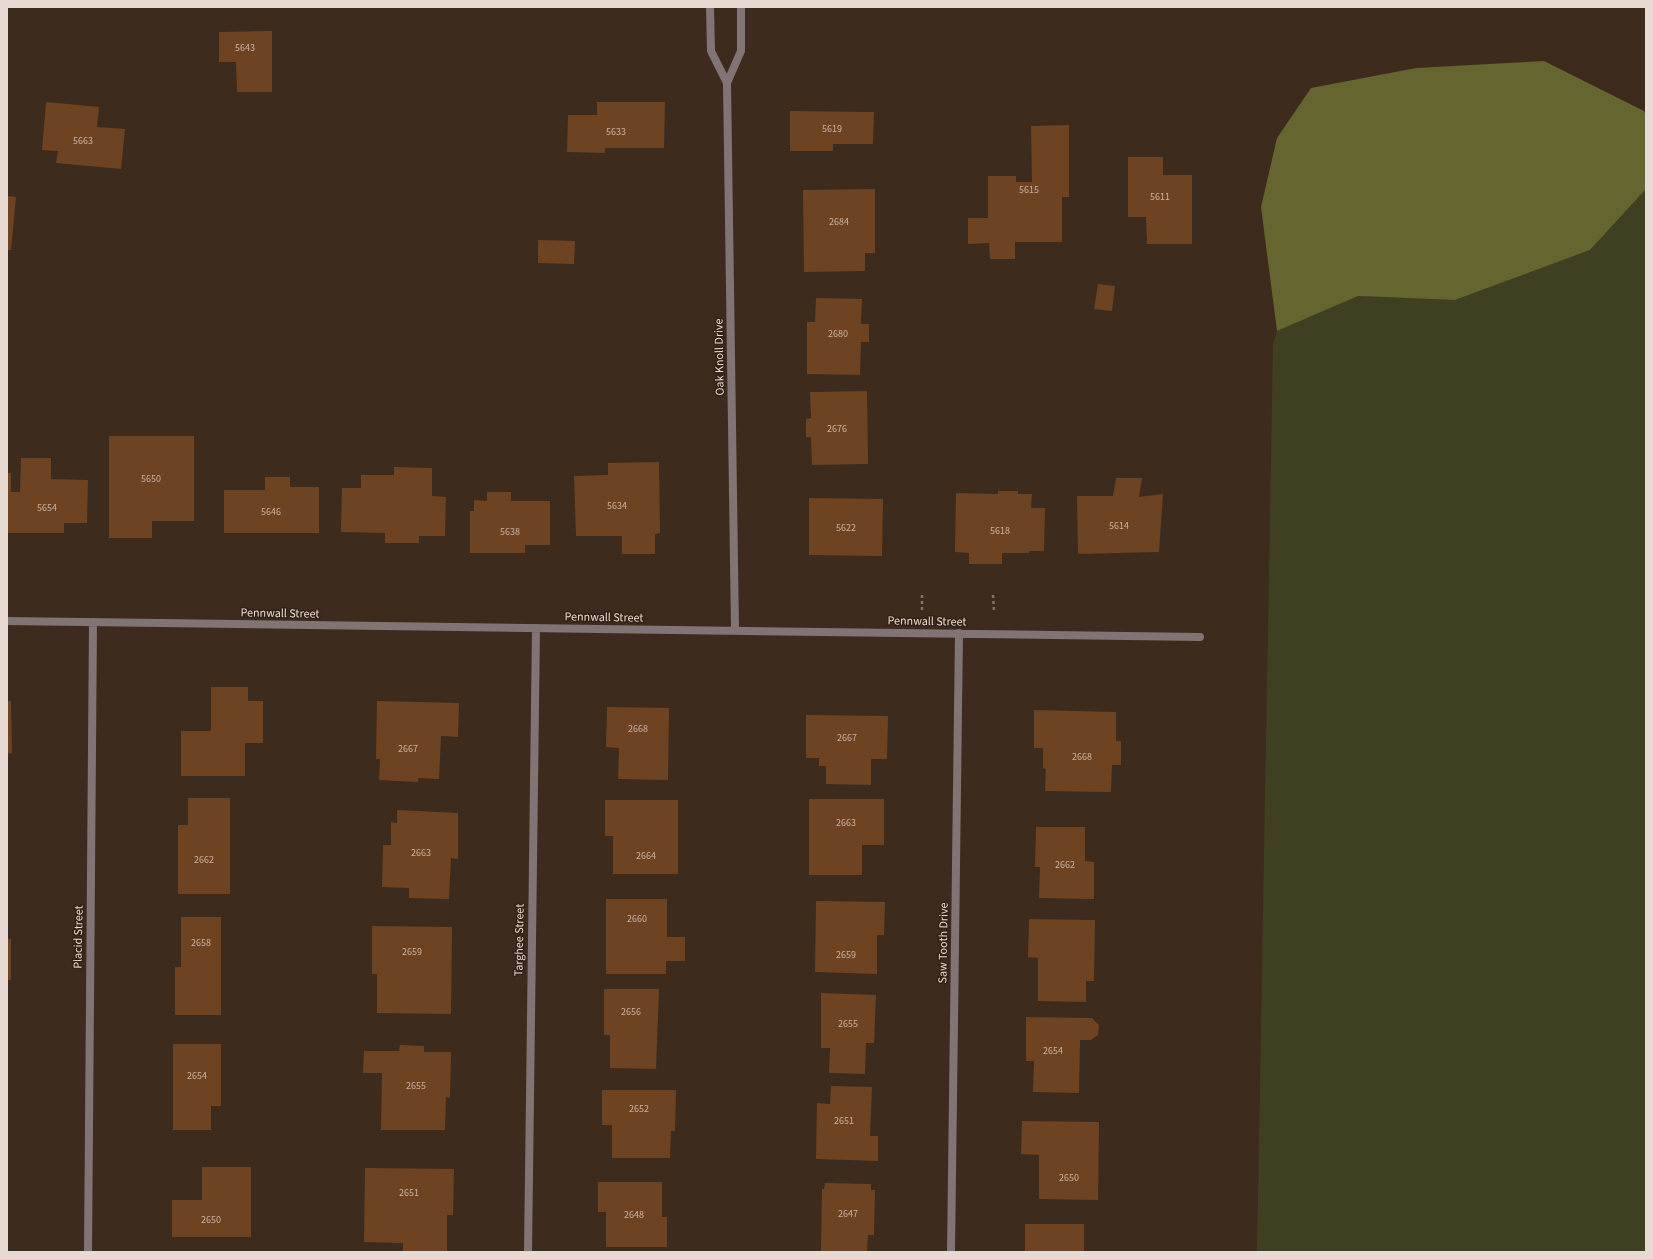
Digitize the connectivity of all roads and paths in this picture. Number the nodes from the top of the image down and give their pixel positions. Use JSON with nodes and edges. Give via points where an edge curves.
{"nodes":[{"id":1,"x":710,"y":7,"type":"edge"},
{"id":2,"x":741,"y":7,"type":"edge"},
{"id":3,"x":727,"y":83,"type":"junction"},
{"id":4,"x":922,"y":594,"type":"dead end"},
{"id":5,"x":993,"y":596,"type":"dead end"},
{"id":6,"x":922,"y":611,"type":"dead end"},
{"id":7,"x":994,"y":611,"type":"dead end"},
{"id":8,"x":7,"y":621,"type":"edge"},
{"id":9,"x":93,"y":622,"type":"junction"},
{"id":10,"x":536,"y":628,"type":"junction"},
{"id":11,"x":736,"y":630,"type":"junction"},
{"id":12,"x":959,"y":633,"type":"junction"},
{"id":13,"x":1200,"y":637,"type":"dead end"},
{"id":14,"x":88,"y":1252,"type":"edge"},
{"id":15,"x":528,"y":1252,"type":"edge"},
{"id":16,"x":951,"y":1252,"type":"edge"}],
"edges":[{"from":1,"to":3,"type":"street","name":"Oak Knoll Drive","via":[[711,51]]},
{"from":2,"to":3,"type":"street","name":"Oak Knoll Drive","via":[[740,51]]},
{"from":3,"to":11,"type":"street","name":"Oak Knoll Drive"},
{"from":4,"to":6,"type":"path"},
{"from":5,"to":7,"type":"path"},
{"from":8,"to":9,"type":"street","name":"Pennwall Street"},
{"from":9,"to":10,"type":"street","name":"Pennwall Street"},
{"from":9,"to":14,"type":"street","name":"Placid Street"},
{"from":10,"to":11,"type":"street","name":"Pennwall Street"},
{"from":10,"to":15,"type":"street","name":"Targhee Street"},
{"from":11,"to":12,"type":"street","name":"Pennwall Street"},
{"from":12,"to":13,"type":"street","name":"Pennwall Street"},
{"from":12,"to":16,"type":"street","name":"Saw Tooth Drive"}]}
